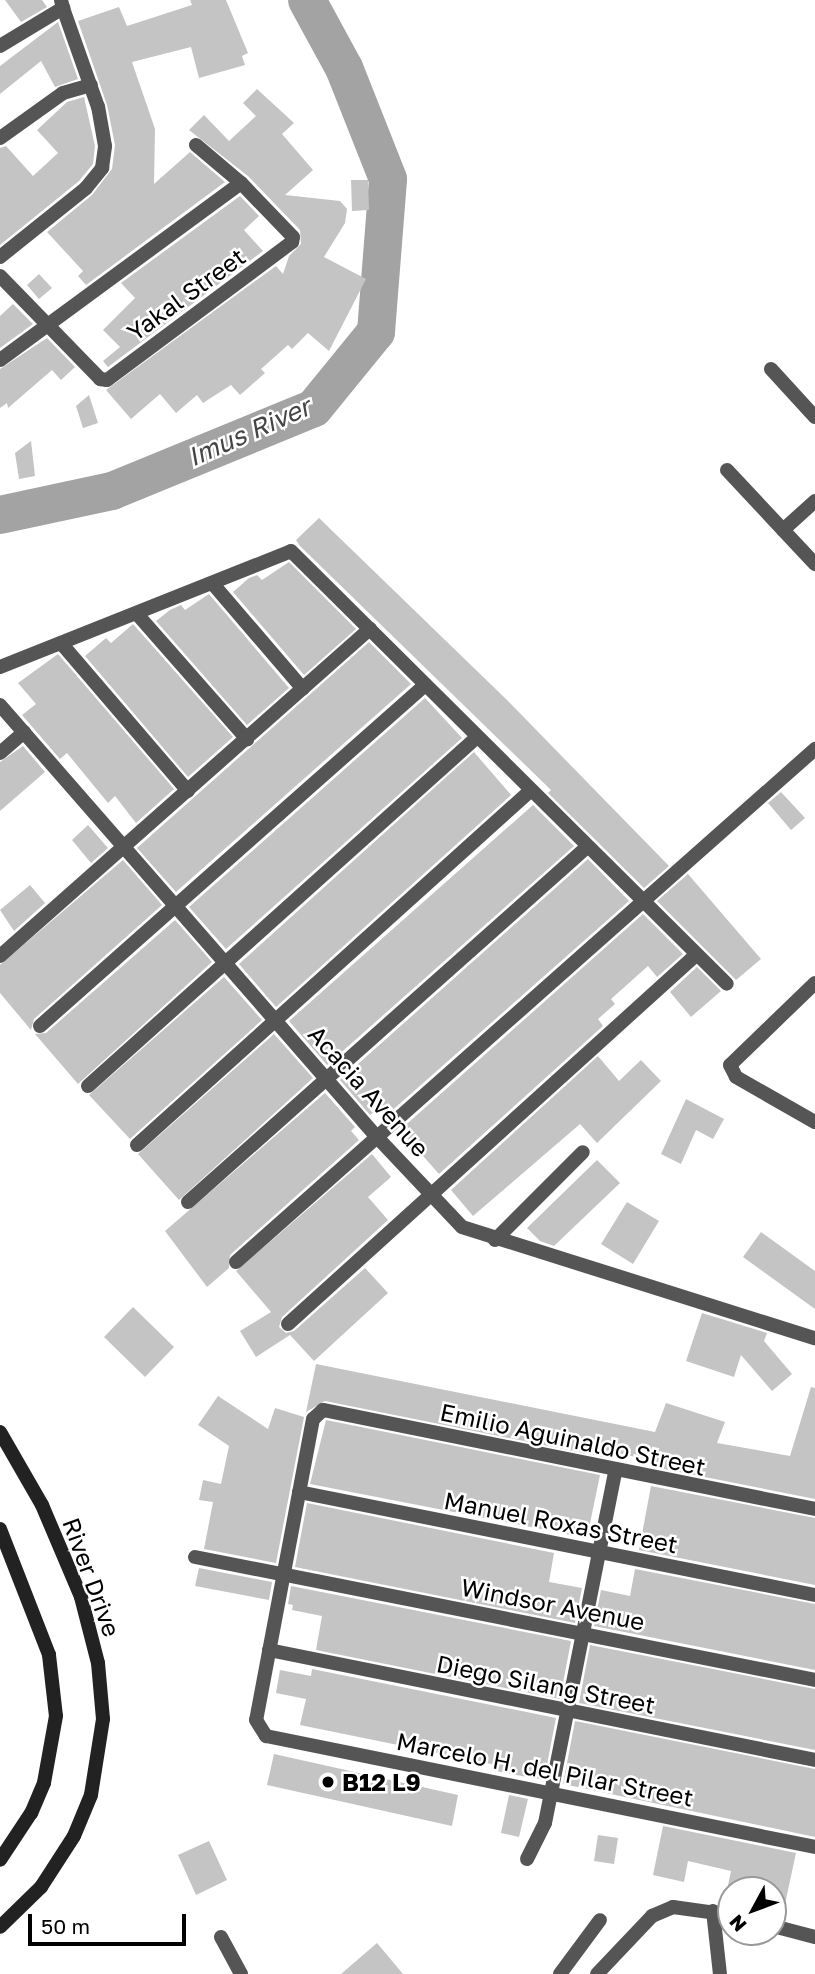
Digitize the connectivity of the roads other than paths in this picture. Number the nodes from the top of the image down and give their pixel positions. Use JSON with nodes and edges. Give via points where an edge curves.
{"nodes":[{"id":1,"x":62,"y":4,"type":"edge"},
{"id":2,"x":0,"y":46,"type":"edge"},
{"id":3,"x":90,"y":85,"type":"junction"},
{"id":4,"x":0,"y":138,"type":"edge"},
{"id":5,"x":196,"y":145,"type":"dead end"},
{"id":6,"x":241,"y":183,"type":"junction"},
{"id":7,"x":0,"y":257,"type":"edge"},
{"id":8,"x":0,"y":276,"type":"edge"},
{"id":9,"x":48,"y":326,"type":"junction"},
{"id":10,"x":0,"y":360,"type":"edge"},
{"id":11,"x":771,"y":369,"type":"dead end"},
{"id":12,"x":815,"y":417,"type":"edge"},
{"id":13,"x":727,"y":470,"type":"dead end"},
{"id":14,"x":815,"y":501,"type":"edge"},
{"id":15,"x":783,"y":530,"type":"junction"},
{"id":16,"x":815,"y":564,"type":"edge"},
{"id":17,"x":214,"y":584,"type":"junction"},
{"id":18,"x":137,"y":614,"type":"junction"},
{"id":19,"x":370,"y":629,"type":"junction"},
{"id":20,"x":61,"y":643,"type":"junction"},
{"id":21,"x":0,"y":667,"type":"edge"},
{"id":22,"x":425,"y":685,"type":"junction"},
{"id":23,"x":303,"y":689,"type":"junction"},
{"id":24,"x":0,"y":705,"type":"edge"},
{"id":25,"x":24,"y":732,"type":"junction"},
{"id":26,"x":476,"y":738,"type":"junction"},
{"id":27,"x":247,"y":739,"type":"junction"},
{"id":28,"x":815,"y":749,"type":"edge"},
{"id":29,"x":0,"y":753,"type":"edge"},
{"id":30,"x":188,"y":791,"type":"junction"},
{"id":31,"x":530,"y":791,"type":"junction"},
{"id":32,"x":124,"y":847,"type":"junction"},
{"id":33,"x":587,"y":847,"type":"junction"},
{"id":34,"x":645,"y":904,"type":"junction"},
{"id":35,"x":176,"y":907,"type":"junction"},
{"id":36,"x":696,"y":955,"type":"junction"},
{"id":37,"x":0,"y":956,"type":"edge"},
{"id":38,"x":226,"y":964,"type":"junction"},
{"id":39,"x":815,"y":983,"type":"edge"},
{"id":40,"x":727,"y":984,"type":"dead end"},
{"id":41,"x":276,"y":1022,"type":"junction"},
{"id":42,"x":40,"y":1026,"type":"dead end"},
{"id":43,"x":326,"y":1079,"type":"junction"},
{"id":44,"x":88,"y":1086,"type":"dead end"},
{"id":45,"x":815,"y":1122,"type":"edge"},
{"id":46,"x":376,"y":1136,"type":"junction"},
{"id":47,"x":137,"y":1145,"type":"dead end"},
{"id":48,"x":583,"y":1152,"type":"dead end"},
{"id":49,"x":433,"y":1196,"type":"junction"},
{"id":50,"x":188,"y":1202,"type":"dead end"},
{"id":51,"x":495,"y":1240,"type":"junction"},
{"id":52,"x":236,"y":1262,"type":"dead end"},
{"id":53,"x":288,"y":1324,"type":"dead end"},
{"id":54,"x":815,"y":1338,"type":"edge"},
{"id":55,"x":0,"y":1432,"type":"edge"},
{"id":56,"x":615,"y":1472,"type":"junction"},
{"id":57,"x":299,"y":1492,"type":"junction"},
{"id":58,"x":815,"y":1509,"type":"edge"},
{"id":59,"x":0,"y":1529,"type":"edge"},
{"id":60,"x":598,"y":1554,"type":"junction"},
{"id":61,"x":195,"y":1557,"type":"dead end"},
{"id":62,"x":283,"y":1574,"type":"junction"},
{"id":63,"x":815,"y":1595,"type":"edge"},
{"id":64,"x":582,"y":1633,"type":"junction"},
{"id":65,"x":269,"y":1650,"type":"junction"},
{"id":66,"x":815,"y":1680,"type":"edge"},
{"id":67,"x":567,"y":1712,"type":"junction"},
{"id":68,"x":815,"y":1760,"type":"edge"},
{"id":69,"x":551,"y":1792,"type":"junction"},
{"id":70,"x":815,"y":1847,"type":"edge"},
{"id":71,"x":527,"y":1859,"type":"dead end"},
{"id":72,"x":0,"y":1860,"type":"edge"},
{"id":73,"x":713,"y":1910,"type":"junction"},
{"id":74,"x":717,"y":1911,"type":"edge"},
{"id":75,"x":600,"y":1920,"type":"dead end"},
{"id":76,"x":0,"y":1927,"type":"edge"},
{"id":77,"x":787,"y":1930,"type":"edge"},
{"id":78,"x":221,"y":1937,"type":"dead end"},
{"id":79,"x":815,"y":1937,"type":"edge"},
{"id":80,"x":241,"y":1974,"type":"edge"},
{"id":81,"x":560,"y":1974,"type":"edge"},
{"id":82,"x":597,"y":1974,"type":"edge"},
{"id":83,"x":720,"y":1974,"type":"edge"}],
"edges":[{"from":1,"to":2,"type":"street"},
{"from":1,"to":3,"type":"street"},
{"from":3,"to":4,"type":"street","via":[[63,93]]},
{"from":3,"to":7,"type":"street","via":[[105,146],[102,168],[86,188]]},
{"from":5,"to":6,"type":"street"},
{"from":6,"to":9,"type":"street"},
{"from":6,"to":9,"type":"street","name":"Yakal Street","via":[[293,237],[289,247],[107,380],[100,379]]},
{"from":8,"to":9,"type":"street"},
{"from":9,"to":10,"type":"street"},
{"from":11,"to":12,"type":"street"},
{"from":13,"to":15,"type":"street"},
{"from":14,"to":15,"type":"street"},
{"from":15,"to":16,"type":"street"},
{"from":17,"to":18,"type":"street"},
{"from":17,"to":19,"type":"street","via":[[291,551]]},
{"from":17,"to":23,"type":"street"},
{"from":18,"to":20,"type":"street"},
{"from":18,"to":27,"type":"street"},
{"from":19,"to":22,"type":"street"},
{"from":19,"to":23,"type":"street"},
{"from":20,"to":21,"type":"street"},
{"from":20,"to":30,"type":"street"},
{"from":22,"to":26,"type":"street"},
{"from":22,"to":35,"type":"street"},
{"from":23,"to":27,"type":"street"},
{"from":24,"to":25,"type":"street","name":"Acacia Avenue"},
{"from":25,"to":29,"type":"street"},
{"from":25,"to":32,"type":"street","name":"Acacia Avenue"},
{"from":26,"to":31,"type":"street"},
{"from":26,"to":38,"type":"street"},
{"from":27,"to":30,"type":"street"},
{"from":28,"to":34,"type":"street","via":[[765,789]]},
{"from":30,"to":32,"type":"street"},
{"from":31,"to":33,"type":"street"},
{"from":31,"to":41,"type":"street"},
{"from":32,"to":35,"type":"street","name":"Acacia Avenue"},
{"from":32,"to":37,"type":"street"},
{"from":33,"to":34,"type":"street"},
{"from":33,"to":43,"type":"street"},
{"from":34,"to":36,"type":"street"},
{"from":34,"to":46,"type":"street"},
{"from":35,"to":38,"type":"street","name":"Acacia Avenue"},
{"from":35,"to":42,"type":"street"},
{"from":36,"to":40,"type":"street"},
{"from":36,"to":49,"type":"street"},
{"from":38,"to":41,"type":"street","name":"Acacia Avenue"},
{"from":38,"to":44,"type":"street"},
{"from":39,"to":45,"type":"street","via":[[730,1065],[736,1077]]},
{"from":41,"to":43,"type":"street","name":"Acacia Avenue"},
{"from":41,"to":47,"type":"street"},
{"from":43,"to":46,"type":"street","name":"Acacia Avenue"},
{"from":43,"to":50,"type":"street"},
{"from":46,"to":49,"type":"street","name":"Acacia Avenue"},
{"from":46,"to":52,"type":"street"},
{"from":48,"to":51,"type":"street"},
{"from":49,"to":51,"type":"street","name":"Acacia Avenue","via":[[462,1227]]},
{"from":49,"to":53,"type":"street"},
{"from":51,"to":54,"type":"street","name":"Acacia Avenue"},
{"from":55,"to":76,"type":"street","name":"River Drive","via":[[42,1505],[81,1597],[98,1663],[103,1719],[90,1795],[74,1836],[47,1879]]},
{"from":56,"to":57,"type":"street","name":"Emilio Aguinaldo Street","via":[[323,1410],[313,1419]]},
{"from":56,"to":58,"type":"street","name":"Emilio Aguinaldo Street"},
{"from":56,"to":60,"type":"street"},
{"from":57,"to":60,"type":"street","name":"Manuel Roxas Street"},
{"from":57,"to":62,"type":"street"},
{"from":59,"to":72,"type":"street","via":[[49,1655],[56,1716],[44,1783],[18,1837]]},
{"from":60,"to":63,"type":"street","name":"Manuel Roxas Street"},
{"from":60,"to":64,"type":"street"},
{"from":61,"to":62,"type":"street","name":"Windsor Avenue"},
{"from":62,"to":64,"type":"street","name":"Windsor Avenue"},
{"from":62,"to":65,"type":"street"},
{"from":64,"to":66,"type":"street","name":"Windsor Avenue"},
{"from":64,"to":67,"type":"street"},
{"from":65,"to":67,"type":"street","name":"Diego Silang Street"},
{"from":65,"to":69,"type":"street","name":"Marcelo H. del Pilar Street","via":[[256,1720],[266,1736]]},
{"from":67,"to":68,"type":"street","name":"Diego Silang Street"},
{"from":67,"to":69,"type":"street"},
{"from":69,"to":70,"type":"street","name":"Marcelo H. del Pilar Street"},
{"from":69,"to":71,"type":"street","via":[[545,1823]]},
{"from":73,"to":74,"type":"street"},
{"from":73,"to":82,"type":"street","via":[[673,1907],[652,1916]]},
{"from":73,"to":83,"type":"street"},
{"from":75,"to":81,"type":"street"},
{"from":77,"to":79,"type":"street"},
{"from":78,"to":80,"type":"street"}]}
